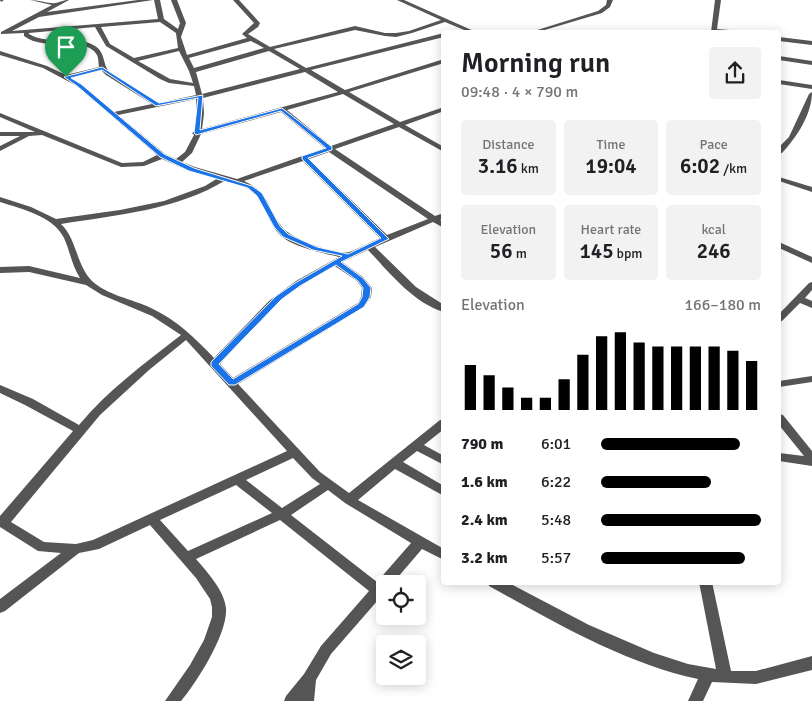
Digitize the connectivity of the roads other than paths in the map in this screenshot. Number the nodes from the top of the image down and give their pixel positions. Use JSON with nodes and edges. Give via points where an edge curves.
{"nodes":[{"id":1,"x":33,"y":0,"type":"edge"},
{"id":2,"x":66,"y":0,"type":"edge"},
{"id":3,"x":150,"y":0,"type":"edge"},
{"id":4,"x":157,"y":0,"type":"edge"},
{"id":5,"x":174,"y":0,"type":"edge"},
{"id":6,"x":236,"y":0,"type":"edge"},
{"id":7,"x":400,"y":0,"type":"edge"},
{"id":8,"x":610,"y":0,"type":"edge"},
{"id":9,"x":718,"y":0,"type":"edge"},
{"id":10,"x":58,"y":5,"type":"junction"},
{"id":11,"x":38,"y":15,"type":"junction"},
{"id":12,"x":161,"y":20,"type":"junction"},
{"id":13,"x":446,"y":20,"type":"junction"},
{"id":14,"x":97,"y":25,"type":"junction"},
{"id":15,"x":468,"y":30,"type":"edge"},
{"id":16,"x":541,"y":30,"type":"edge"},
{"id":17,"x":714,"y":30,"type":"edge"},
{"id":18,"x":27,"y":31,"type":"junction"},
{"id":19,"x":179,"y":33,"type":"junction"},
{"id":20,"x":2,"y":34,"type":"edge"},
{"id":21,"x":441,"y":36,"type":"edge"},
{"id":22,"x":251,"y":38,"type":"junction"},
{"id":23,"x":781,"y":39,"type":"edge"},
{"id":24,"x":812,"y":43,"type":"edge"},
{"id":25,"x":181,"y":49,"type":"junction"},
{"id":26,"x":269,"y":49,"type":"junction"},
{"id":27,"x":0,"y":53,"type":"edge"},
{"id":28,"x":185,"y":57,"type":"junction"},
{"id":29,"x":781,"y":58,"type":"edge"},
{"id":30,"x":133,"y":60,"type":"junction"},
{"id":31,"x":441,"y":62,"type":"edge"},
{"id":32,"x":812,"y":63,"type":"edge"},
{"id":33,"x":102,"y":68,"type":"junction"},
{"id":34,"x":192,"y":70,"type":"junction"},
{"id":35,"x":305,"y":70,"type":"junction"},
{"id":36,"x":66,"y":77,"type":"junction"},
{"id":37,"x":781,"y":82,"type":"edge"},
{"id":38,"x":197,"y":85,"type":"junction"},
{"id":39,"x":812,"y":87,"type":"edge"},
{"id":40,"x":344,"y":92,"type":"junction"},
{"id":41,"x":812,"y":94,"type":"edge"},
{"id":42,"x":201,"y":96,"type":"junction"},
{"id":43,"x":158,"y":105,"type":"junction"},
{"id":44,"x":282,"y":110,"type":"junction"},
{"id":45,"x":441,"y":110,"type":"edge"},
{"id":46,"x":112,"y":114,"type":"junction"},
{"id":47,"x":0,"y":115,"type":"edge"},
{"id":48,"x":399,"y":124,"type":"junction"},
{"id":49,"x":196,"y":133,"type":"junction"},
{"id":50,"x":0,"y":134,"type":"edge"},
{"id":51,"x":30,"y":134,"type":"junction"},
{"id":52,"x":44,"y":134,"type":"junction"},
{"id":53,"x":330,"y":148,"type":"junction"},
{"id":54,"x":441,"y":148,"type":"edge"},
{"id":55,"x":0,"y":149,"type":"edge"},
{"id":56,"x":781,"y":150,"type":"edge"},
{"id":57,"x":162,"y":156,"type":"junction"},
{"id":58,"x":304,"y":158,"type":"junction"},
{"id":59,"x":176,"y":163,"type":"junction"},
{"id":60,"x":224,"y":178,"type":"junction"},
{"id":61,"x":781,"y":180,"type":"edge"},
{"id":62,"x":237,"y":182,"type":"junction"},
{"id":63,"x":812,"y":190,"type":"edge"},
{"id":64,"x":0,"y":199,"type":"edge"},
{"id":65,"x":439,"y":216,"type":"edge"},
{"id":66,"x":55,"y":222,"type":"junction"},
{"id":67,"x":386,"y":239,"type":"junction"},
{"id":68,"x":368,"y":246,"type":"junction"},
{"id":69,"x":781,"y":246,"type":"edge"},
{"id":70,"x":349,"y":256,"type":"junction"},
{"id":71,"x":812,"y":260,"type":"edge"},
{"id":72,"x":336,"y":262,"type":"junction"},
{"id":73,"x":2,"y":269,"type":"edge"},
{"id":74,"x":89,"y":283,"type":"junction"},
{"id":75,"x":812,"y":285,"type":"edge"},
{"id":76,"x":799,"y":299,"type":"junction"},
{"id":77,"x":812,"y":305,"type":"edge"},
{"id":78,"x":441,"y":308,"type":"edge"},
{"id":79,"x":781,"y":317,"type":"edge"},
{"id":80,"x":188,"y":335,"type":"junction"},
{"id":81,"x":214,"y":364,"type":"junction"},
{"id":82,"x":812,"y":379,"type":"edge"},
{"id":83,"x":232,"y":383,"type":"junction"},
{"id":84,"x":781,"y":384,"type":"edge"},
{"id":85,"x":0,"y":389,"type":"edge"},
{"id":86,"x":781,"y":421,"type":"edge"},
{"id":87,"x":441,"y":426,"type":"edge"},
{"id":88,"x":80,"y":430,"type":"junction"},
{"id":89,"x":417,"y":446,"type":"junction"},
{"id":90,"x":295,"y":452,"type":"junction"},
{"id":91,"x":781,"y":457,"type":"edge"},
{"id":92,"x":441,"y":459,"type":"edge"},
{"id":93,"x":812,"y":461,"type":"edge"},
{"id":94,"x":395,"y":463,"type":"junction"},
{"id":95,"x":237,"y":479,"type":"junction"},
{"id":96,"x":329,"y":484,"type":"junction"},
{"id":97,"x":441,"y":490,"type":"edge"},
{"id":98,"x":349,"y":500,"type":"junction"},
{"id":99,"x":282,"y":514,"type":"junction"},
{"id":100,"x":152,"y":519,"type":"junction"},
{"id":101,"x":1,"y":522,"type":"edge"},
{"id":102,"x":420,"y":542,"type":"junction"},
{"id":103,"x":76,"y":549,"type":"junction"},
{"id":104,"x":441,"y":553,"type":"edge"},
{"id":105,"x":185,"y":558,"type":"junction"},
{"id":106,"x":391,"y":575,"type":"edge"},
{"id":107,"x":500,"y":585,"type":"edge"},
{"id":108,"x":706,"y":585,"type":"edge"},
{"id":109,"x":376,"y":588,"type":"edge"},
{"id":110,"x":376,"y":592,"type":"edge"},
{"id":111,"x":0,"y":607,"type":"edge"},
{"id":112,"x":812,"y":663,"type":"edge"},
{"id":113,"x":708,"y":675,"type":"junction"},
{"id":114,"x":725,"y":676,"type":"junction"},
{"id":115,"x":309,"y":679,"type":"junction"},
{"id":116,"x":698,"y":700,"type":"edge"},
{"id":117,"x":172,"y":701,"type":"edge"},
{"id":118,"x":291,"y":701,"type":"edge"},
{"id":119,"x":307,"y":701,"type":"edge"}],
"edges":[{"from":1,"to":10,"type":"street"},
{"from":2,"to":10,"type":"street"},
{"from":3,"to":11,"type":"street"},
{"from":4,"to":12,"type":"street"},
{"from":5,"to":19,"type":"street","via":[[184,23]]},
{"from":6,"to":22,"type":"street","via":[[257,23],[245,34]]},
{"from":7,"to":13,"type":"street"},
{"from":8,"to":16,"type":"street","via":[[600,12]]},
{"from":9,"to":17,"type":"street"},
{"from":10,"to":11,"type":"street"},
{"from":11,"to":20,"type":"street"},
{"from":12,"to":14,"type":"street"},
{"from":12,"to":19,"type":"street"},
{"from":13,"to":15,"type":"street"},
{"from":13,"to":26,"type":"street","via":[[397,35],[355,28]]},
{"from":14,"to":18,"type":"street"},
{"from":14,"to":30,"type":"street","via":[[108,45]]},
{"from":18,"to":20,"type":"street"},
{"from":18,"to":33,"type":"street","via":[[26,35],[37,40],[93,47],[102,58]]},
{"from":19,"to":25,"type":"street"},
{"from":21,"to":35,"type":"street"},
{"from":22,"to":26,"type":"street"},
{"from":22,"to":28,"type":"street"},
{"from":23,"to":24,"type":"street"},
{"from":25,"to":28,"type":"street"},
{"from":25,"to":30,"type":"street"},
{"from":26,"to":34,"type":"street"},
{"from":26,"to":35,"type":"street"},
{"from":27,"to":36,"type":"street"},
{"from":28,"to":34,"type":"street"},
{"from":29,"to":32,"type":"street"},
{"from":30,"to":38,"type":"street","via":[[169,81]]},
{"from":31,"to":40,"type":"street"},
{"from":33,"to":36,"type":"street"},
{"from":33,"to":43,"type":"street"},
{"from":34,"to":38,"type":"street"},
{"from":35,"to":40,"type":"street"},
{"from":35,"to":42,"type":"street"},
{"from":36,"to":46,"type":"street"},
{"from":37,"to":39,"type":"street"},
{"from":38,"to":42,"type":"street"},
{"from":40,"to":44,"type":"street"},
{"from":40,"to":48,"type":"street"},
{"from":41,"to":56,"type":"street","via":[[792,138]]},
{"from":42,"to":43,"type":"street"},
{"from":42,"to":49,"type":"street"},
{"from":43,"to":46,"type":"street"},
{"from":44,"to":49,"type":"street"},
{"from":44,"to":53,"type":"street"},
{"from":45,"to":48,"type":"street"},
{"from":46,"to":57,"type":"street"},
{"from":47,"to":52,"type":"street"},
{"from":48,"to":53,"type":"street"},
{"from":48,"to":54,"type":"street"},
{"from":49,"to":59,"type":"street","via":[[188,153]]},
{"from":50,"to":51,"type":"street"},
{"from":51,"to":52,"type":"street"},
{"from":51,"to":55,"type":"street"},
{"from":52,"to":57,"type":"street","via":[[120,165],[144,164]]},
{"from":53,"to":58,"type":"street"},
{"from":53,"to":65,"type":"street"},
{"from":57,"to":59,"type":"street"},
{"from":58,"to":62,"type":"street"},
{"from":58,"to":67,"type":"street"},
{"from":59,"to":60,"type":"street"},
{"from":60,"to":62,"type":"street"},
{"from":60,"to":66,"type":"street","via":[[180,199]]},
{"from":61,"to":63,"type":"street"},
{"from":62,"to":70,"type":"street","via":[[260,194],[285,236],[315,248]]},
{"from":64,"to":66,"type":"street"},
{"from":65,"to":67,"type":"street"},
{"from":66,"to":74,"type":"street","via":[[67,236],[80,270]]},
{"from":67,"to":68,"type":"street"},
{"from":68,"to":70,"type":"street"},
{"from":68,"to":78,"type":"street","via":[[418,293]]},
{"from":69,"to":71,"type":"street"},
{"from":70,"to":72,"type":"street"},
{"from":72,"to":81,"type":"street","via":[[279,298]]},
{"from":72,"to":83,"type":"street","via":[[367,288],[361,305]]},
{"from":73,"to":74,"type":"street","via":[[30,270]]},
{"from":74,"to":80,"type":"street","via":[[154,313]]},
{"from":75,"to":76,"type":"street"},
{"from":76,"to":77,"type":"street"},
{"from":76,"to":79,"type":"street"},
{"from":80,"to":81,"type":"street"},
{"from":80,"to":88,"type":"street","via":[[133,379]]},
{"from":81,"to":83,"type":"street"},
{"from":82,"to":84,"type":"street"},
{"from":83,"to":90,"type":"street"},
{"from":85,"to":88,"type":"street"},
{"from":86,"to":93,"type":"street"},
{"from":87,"to":89,"type":"street"},
{"from":88,"to":101,"type":"street"},
{"from":89,"to":92,"type":"street"},
{"from":89,"to":94,"type":"street"},
{"from":90,"to":95,"type":"street"},
{"from":90,"to":96,"type":"street"},
{"from":91,"to":93,"type":"street"},
{"from":94,"to":97,"type":"street"},
{"from":94,"to":98,"type":"street"},
{"from":95,"to":99,"type":"street"},
{"from":95,"to":100,"type":"street"},
{"from":96,"to":98,"type":"street"},
{"from":96,"to":99,"type":"street"},
{"from":98,"to":102,"type":"street"},
{"from":99,"to":105,"type":"street"},
{"from":99,"to":109,"type":"street"},
{"from":100,"to":103,"type":"street","via":[[95,545]]},
{"from":100,"to":105,"type":"street"},
{"from":101,"to":103,"type":"street","via":[[42,547]]},
{"from":102,"to":104,"type":"street"},
{"from":102,"to":106,"type":"street"},
{"from":103,"to":111,"type":"street"},
{"from":105,"to":117,"type":"street","via":[[212,588],[219,607],[208,648]]},
{"from":107,"to":113,"type":"street","via":[[616,643]]},
{"from":108,"to":114,"type":"street"},
{"from":110,"to":115,"type":"street","via":[[326,650]]},
{"from":112,"to":114,"type":"street","via":[[749,678]]},
{"from":113,"to":114,"type":"street"},
{"from":113,"to":116,"type":"street"},
{"from":115,"to":118,"type":"street"},
{"from":115,"to":119,"type":"street"}]}
